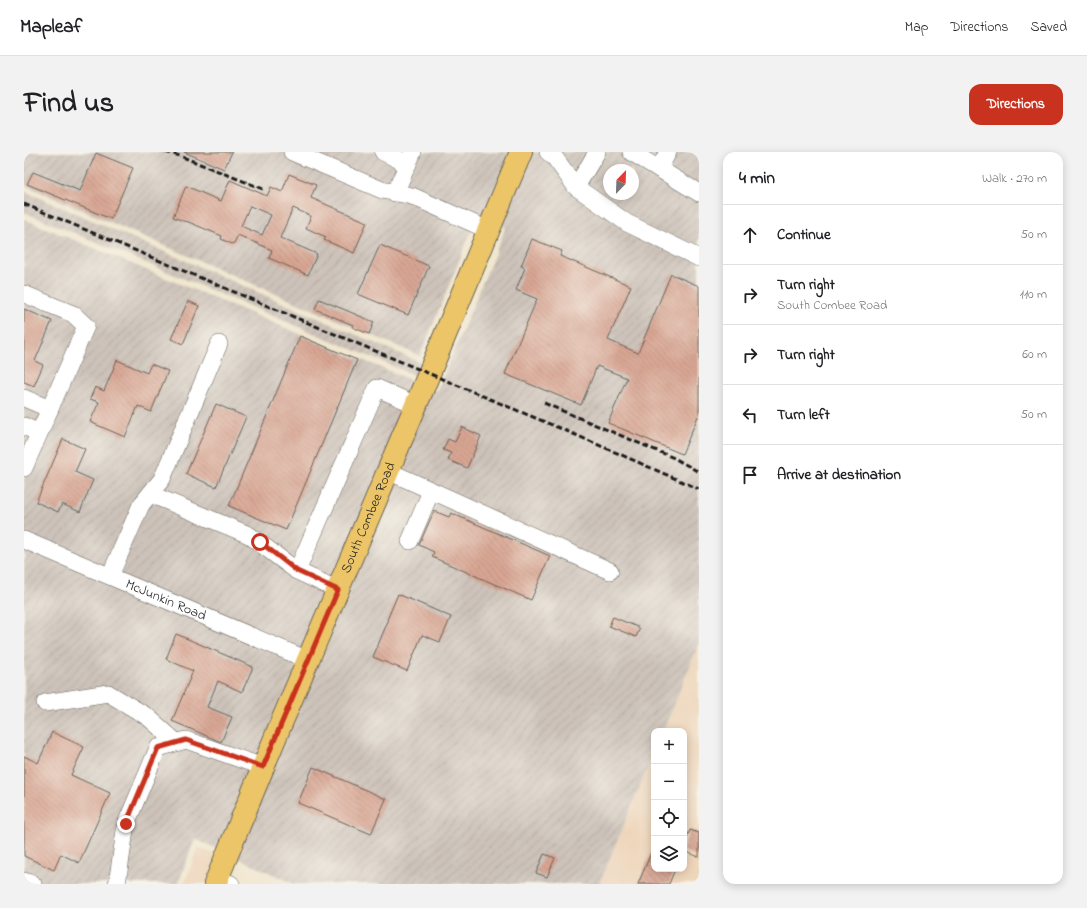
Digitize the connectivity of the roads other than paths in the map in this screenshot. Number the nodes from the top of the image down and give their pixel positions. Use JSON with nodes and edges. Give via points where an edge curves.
{"nodes":[{"id":1,"x":292,"y":152,"type":"edge"},
{"id":2,"x":383,"y":152,"type":"edge"},
{"id":3,"x":521,"y":152,"type":"edge"},
{"id":4,"x":548,"y":152,"type":"edge"},
{"id":5,"x":597,"y":152,"type":"edge"},
{"id":6,"x":631,"y":152,"type":"edge"},
{"id":7,"x":668,"y":152,"type":"edge"},
{"id":8,"x":411,"y":158,"type":"edge"},
{"id":9,"x":659,"y":169,"type":"junction"},
{"id":10,"x":576,"y":187,"type":"junction"},
{"id":11,"x":395,"y":193,"type":"junction"},
{"id":12,"x":699,"y":193,"type":"edge"},
{"id":13,"x":488,"y":230,"type":"junction"},
{"id":14,"x":699,"y":258,"type":"edge"},
{"id":15,"x":24,"y":294,"type":"edge"},
{"id":16,"x":219,"y":344,"type":"dead end"},
{"id":17,"x":24,"y":398,"type":"edge"},
{"id":18,"x":416,"y":405,"type":"junction"},
{"id":19,"x":50,"y":409,"type":"junction"},
{"id":20,"x":32,"y":429,"type":"edge"},
{"id":21,"x":24,"y":468,"type":"edge"},
{"id":22,"x":388,"y":471,"type":"junction"},
{"id":23,"x":431,"y":491,"type":"junction"},
{"id":24,"x":150,"y":494,"type":"junction"},
{"id":25,"x":24,"y":540,"type":"edge"},
{"id":26,"x":410,"y":541,"type":"dead end"},
{"id":27,"x":297,"y":571,"type":"junction"},
{"id":28,"x":610,"y":571,"type":"dead end"},
{"id":29,"x":110,"y":576,"type":"junction"},
{"id":30,"x":338,"y":590,"type":"junction"},
{"id":31,"x":308,"y":660,"type":"junction"},
{"id":32,"x":45,"y":703,"type":"dead end"},
{"id":33,"x":176,"y":742,"type":"junction"},
{"id":34,"x":263,"y":767,"type":"junction"},
{"id":35,"x":24,"y":881,"type":"edge"},
{"id":36,"x":221,"y":882,"type":"edge"},
{"id":37,"x":33,"y":884,"type":"edge"},
{"id":38,"x":117,"y":884,"type":"edge"}],
"edges":[{"from":1,"to":11,"type":"street","via":[[382,190]]},
{"from":2,"to":8,"type":"street"},
{"from":3,"to":13,"type":"main road","name":"South Combee Road"},
{"from":4,"to":10,"type":"street"},
{"from":5,"to":10,"type":"street"},
{"from":6,"to":9,"type":"street"},
{"from":7,"to":9,"type":"street"},
{"from":8,"to":11,"type":"street"},
{"from":9,"to":12,"type":"street"},
{"from":10,"to":14,"type":"street","via":[[627,223]]},
{"from":11,"to":13,"type":"street","via":[[412,196]]},
{"from":13,"to":18,"type":"main road","name":"South Combee Road"},
{"from":15,"to":19,"type":"street","via":[[73,314],[86,326]]},
{"from":16,"to":24,"type":"street","via":[[162,479]]},
{"from":17,"to":19,"type":"street"},
{"from":18,"to":22,"type":"main road","name":"South Combee Road"},
{"from":18,"to":27,"type":"street","via":[[377,388]]},
{"from":19,"to":20,"type":"street"},
{"from":20,"to":21,"type":"street"},
{"from":22,"to":23,"type":"street"},
{"from":22,"to":30,"type":"main road","name":"South Combee Road"},
{"from":23,"to":26,"type":"street"},
{"from":23,"to":28,"type":"street"},
{"from":24,"to":27,"type":"street","via":[[249,535]]},
{"from":24,"to":29,"type":"street","via":[[141,504]]},
{"from":25,"to":29,"type":"street","name":"McJunkin Road"},
{"from":27,"to":30,"type":"street"},
{"from":29,"to":31,"type":"street","name":"McJunkin Road"},
{"from":30,"to":31,"type":"main road","name":"South Combee Road"},
{"from":31,"to":34,"type":"main road","name":"South Combee Road"},
{"from":32,"to":33,"type":"street","via":[[108,693],[148,717]]},
{"from":33,"to":34,"type":"street","via":[[186,740]]},
{"from":33,"to":38,"type":"street","via":[[158,748],[155,754],[126,824]]},
{"from":34,"to":36,"type":"main road","name":"South Combee Road"},
{"from":35,"to":37,"type":"street"}]}
